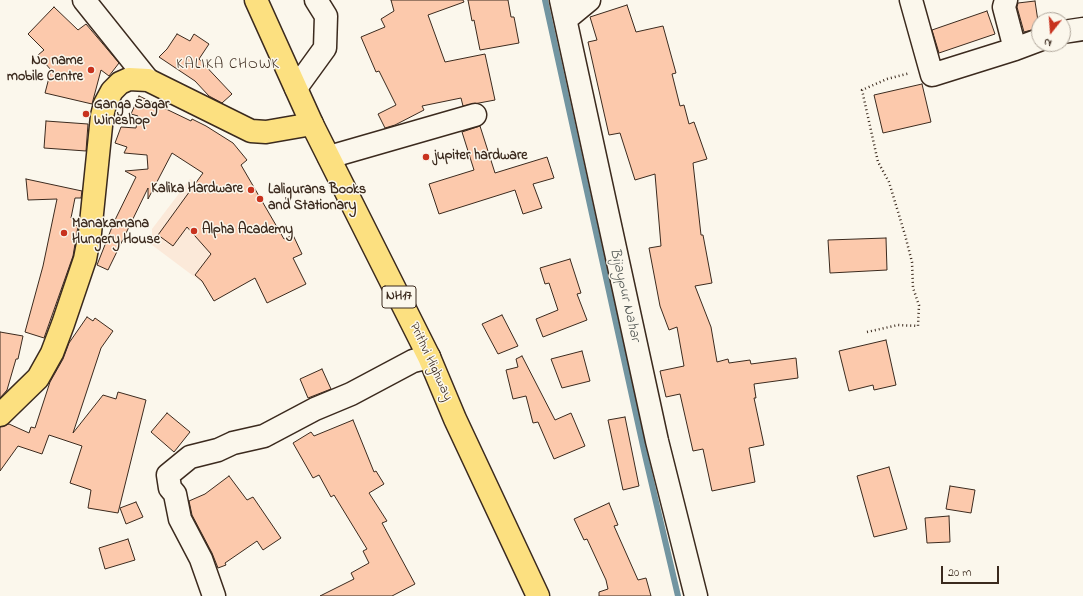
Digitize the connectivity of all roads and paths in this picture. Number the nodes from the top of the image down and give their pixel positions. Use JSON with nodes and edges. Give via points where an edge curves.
{"nodes":[{"id":1,"x":84,"y":0,"type":"edge"},
{"id":2,"x":256,"y":0,"type":"edge"},
{"id":3,"x":316,"y":0,"type":"edge"},
{"id":4,"x":589,"y":0,"type":"edge"},
{"id":5,"x":911,"y":0,"type":"edge"},
{"id":6,"x":1006,"y":0,"type":"edge"},
{"id":7,"x":563,"y":9,"type":"edge"},
{"id":8,"x":1083,"y":29,"type":"edge"},
{"id":9,"x":1071,"y":31,"type":"edge"},
{"id":10,"x":1031,"y":43,"type":"edge"},
{"id":11,"x":1015,"y":49,"type":"junction"},
{"id":12,"x":932,"y":75,"type":"junction"},
{"id":13,"x":148,"y":80,"type":"junction"},
{"id":14,"x":296,"y":88,"type":"junction"},
{"id":15,"x":475,"y":115,"type":"dead end"},
{"id":16,"x":312,"y":124,"type":"junction"},
{"id":17,"x":329,"y":157,"type":"junction"},
{"id":18,"x":867,"y":332,"type":"dead end"},
{"id":19,"x":429,"y":357,"type":"junction"},
{"id":20,"x":0,"y":415,"type":"edge"},
{"id":21,"x":214,"y":596,"type":"edge"},
{"id":22,"x":538,"y":596,"type":"edge"},
{"id":23,"x":696,"y":596,"type":"edge"}],
"edges":[{"from":1,"to":13,"type":"street"},
{"from":2,"to":14,"type":"main road","name":"Prithvi Highway","number":"NH17"},
{"from":3,"to":14,"type":"street","via":[[326,16],[326,48]]},
{"from":4,"to":7,"type":"street"},
{"from":5,"to":12,"type":"street"},
{"from":6,"to":11,"type":"street","via":[[1004,7]]},
{"from":7,"to":23,"type":"street","via":[[657,441]]},
{"from":8,"to":9,"type":"street"},
{"from":10,"to":11,"type":"street"},
{"from":11,"to":12,"type":"street"},
{"from":12,"to":18,"type":"path","via":[[920,71],[887,79],[862,90],[878,162],[889,182],[905,234],[919,305],[918,326],[898,325]]},
{"from":13,"to":16,"type":"main road","via":[[251,131],[266,132]]},
{"from":13,"to":20,"type":"main road","via":[[129,79],[120,83],[105,104],[85,259],[52,353],[38,378]]},
{"from":14,"to":16,"type":"main road","name":"Prithvi Highway","number":"NH17"},
{"from":15,"to":17,"type":"street"},
{"from":16,"to":17,"type":"main road","name":"Prithvi Highway","number":"NH17"},
{"from":17,"to":19,"type":"main road","name":"Prithvi Highway","number":"NH17"},
{"from":19,"to":21,"type":"street","via":[[412,361],[264,436],[190,457],[168,475],[180,519],[201,560]]},
{"from":19,"to":22,"type":"main road","name":"Prithvi Highway","number":"NH17","via":[[455,419]]}]}
